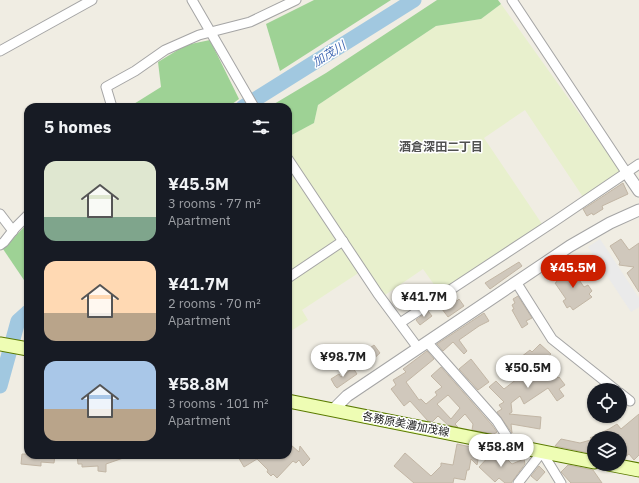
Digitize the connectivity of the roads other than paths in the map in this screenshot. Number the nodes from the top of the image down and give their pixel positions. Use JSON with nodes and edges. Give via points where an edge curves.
{"nodes":[{"id":1,"x":92,"y":0,"type":"edge"},
{"id":2,"x":192,"y":0,"type":"edge"},
{"id":3,"x":296,"y":0,"type":"edge"},
{"id":4,"x":512,"y":0,"type":"edge"},
{"id":5,"x":210,"y":32,"type":"junction"},
{"id":6,"x":0,"y":51,"type":"edge"},
{"id":7,"x":111,"y":103,"type":"edge"},
{"id":8,"x":252,"y":103,"type":"edge"},
{"id":9,"x":639,"y":164,"type":"edge"},
{"id":10,"x":292,"y":165,"type":"edge"},
{"id":11,"x":626,"y":172,"type":"junction"},
{"id":12,"x":639,"y":191,"type":"edge"},
{"id":13,"x":639,"y":210,"type":"edge"},
{"id":14,"x":0,"y":214,"type":"edge"},
{"id":15,"x":24,"y":219,"type":"edge"},
{"id":16,"x":13,"y":230,"type":"junction"},
{"id":17,"x":343,"y":241,"type":"junction"},
{"id":18,"x":0,"y":245,"type":"edge"},
{"id":19,"x":292,"y":275,"type":"edge"},
{"id":20,"x":516,"y":282,"type":"junction"},
{"id":21,"x":400,"y":323,"type":"junction"},
{"id":22,"x":0,"y":344,"type":"edge"},
{"id":23,"x":422,"y":345,"type":"junction"},
{"id":24,"x":24,"y":348,"type":"edge"},
{"id":25,"x":607,"y":383,"type":"edge"},
{"id":26,"x":627,"y":399,"type":"edge"},
{"id":27,"x":292,"y":402,"type":"edge"},
{"id":28,"x":630,"y":402,"type":"dead end"},
{"id":29,"x":332,"y":410,"type":"junction"},
{"id":30,"x":513,"y":446,"type":"junction"},
{"id":31,"x":542,"y":452,"type":"junction"},
{"id":32,"x":587,"y":461,"type":"edge"},
{"id":33,"x":627,"y":468,"type":"edge"},
{"id":34,"x":639,"y":470,"type":"edge"},
{"id":35,"x":518,"y":483,"type":"edge"},
{"id":36,"x":561,"y":483,"type":"edge"}],
"edges":[{"from":1,"to":6,"type":"street"},
{"from":2,"to":5,"type":"street"},
{"from":3,"to":5,"type":"street","via":[[250,22]]},
{"from":4,"to":11,"type":"street"},
{"from":5,"to":7,"type":"street","via":[[165,50],[106,87]]},
{"from":5,"to":8,"type":"street"},
{"from":9,"to":11,"type":"street"},
{"from":10,"to":17,"type":"street"},
{"from":11,"to":12,"type":"street"},
{"from":11,"to":21,"type":"street"},
{"from":13,"to":20,"type":"street","via":[[603,226]]},
{"from":14,"to":16,"type":"street"},
{"from":15,"to":16,"type":"street"},
{"from":16,"to":18,"type":"street"},
{"from":17,"to":19,"type":"street"},
{"from":17,"to":21,"type":"street"},
{"from":20,"to":23,"type":"street"},
{"from":20,"to":25,"type":"street","via":[[552,339]]},
{"from":21,"to":23,"type":"street"},
{"from":22,"to":24,"type":"main road"},
{"from":23,"to":29,"type":"street","via":[[347,396]]},
{"from":23,"to":30,"type":"street","via":[[497,421]]},
{"from":26,"to":28,"type":"street"},
{"from":27,"to":29,"type":"main road","name":"各務原美濃加茂線"},
{"from":29,"to":30,"type":"main road","name":"各務原美濃加茂線"},
{"from":30,"to":31,"type":"main road","name":"各務原美濃加茂線"},
{"from":31,"to":32,"type":"main road","name":"各務原美濃加茂線"},
{"from":31,"to":35,"type":"street"},
{"from":31,"to":36,"type":"street"},
{"from":33,"to":34,"type":"main road"}]}
